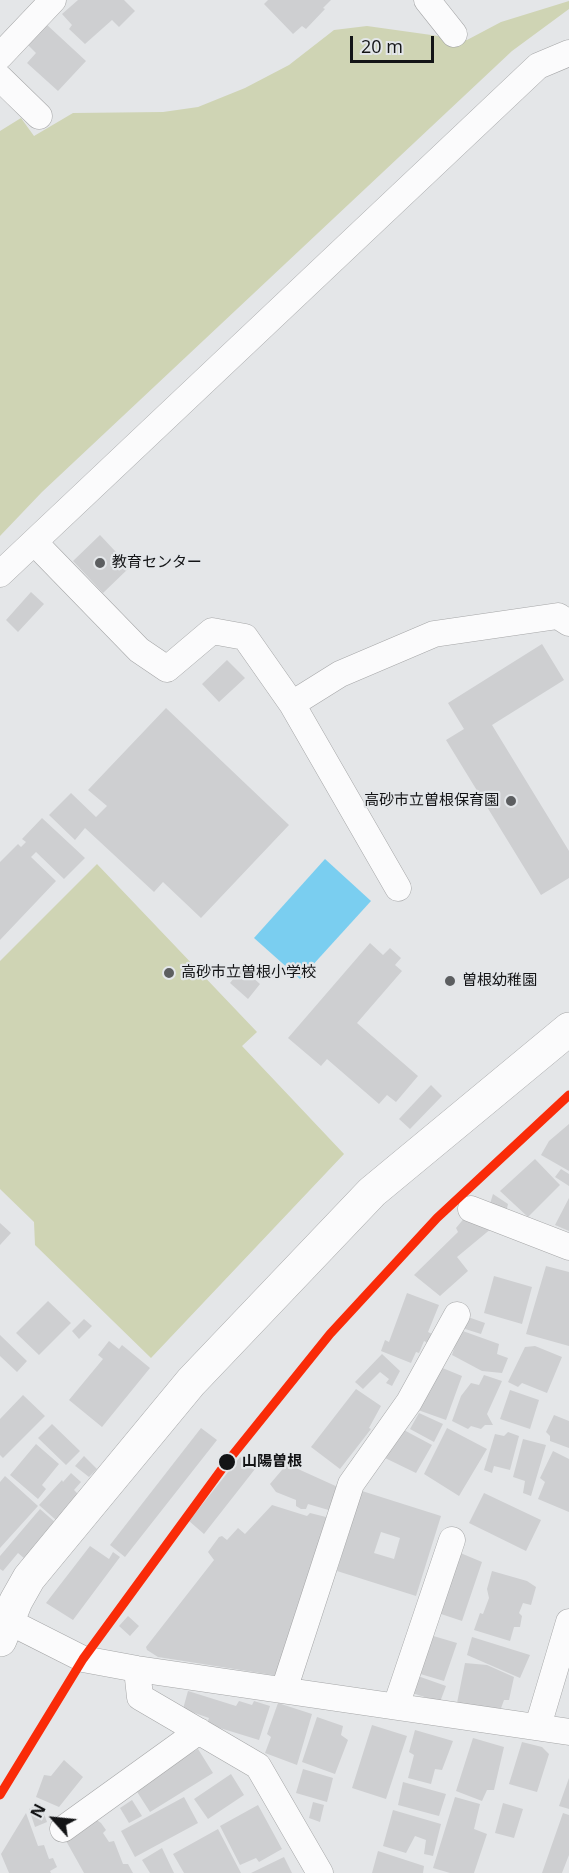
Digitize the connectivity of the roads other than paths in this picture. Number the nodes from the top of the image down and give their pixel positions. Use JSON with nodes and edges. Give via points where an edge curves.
{"nodes":[{"id":1,"x":53,"y":0,"type":"edge"},
{"id":2,"x":427,"y":0,"type":"edge"},
{"id":3,"x":454,"y":34,"type":"dead end"},
{"id":4,"x":569,"y":53,"type":"edge"},
{"id":5,"x":0,"y":56,"type":"edge"},
{"id":6,"x":0,"y":78,"type":"edge"},
{"id":7,"x":39,"y":116,"type":"dead end"},
{"id":8,"x":34,"y":542,"type":"junction"},
{"id":9,"x":0,"y":574,"type":"edge"},
{"id":10,"x":569,"y":623,"type":"edge"},
{"id":11,"x":292,"y":704,"type":"junction"},
{"id":12,"x":398,"y":888,"type":"dead end"},
{"id":13,"x":569,"y":1029,"type":"edge"},
{"id":14,"x":471,"y":1209,"type":"dead end"},
{"id":15,"x":569,"y":1247,"type":"edge"},
{"id":16,"x":457,"y":1315,"type":"dead end"},
{"id":17,"x":452,"y":1540,"type":"dead end"},
{"id":18,"x":569,"y":1622,"type":"edge"},
{"id":19,"x":2,"y":1626,"type":"edge"},
{"id":20,"x":137,"y":1669,"type":"junction"},
{"id":21,"x":284,"y":1690,"type":"junction"},
{"id":22,"x":396,"y":1706,"type":"junction"},
{"id":23,"x":538,"y":1726,"type":"junction"},
{"id":24,"x":200,"y":1731,"type":"junction"},
{"id":25,"x":569,"y":1731,"type":"edge"},
{"id":26,"x":63,"y":1829,"type":"dead end"},
{"id":27,"x":320,"y":1873,"type":"edge"}],
"edges":[{"from":1,"to":5,"type":"street"},
{"from":2,"to":3,"type":"street"},
{"from":4,"to":8,"type":"street","via":[[538,66]]},
{"from":6,"to":7,"type":"street"},
{"from":8,"to":9,"type":"street"},
{"from":8,"to":11,"type":"street","via":[[140,650],[167,669],[212,631],[245,637]]},
{"from":10,"to":11,"type":"street","via":[[558,616],[434,634],[340,674]]},
{"from":11,"to":12,"type":"street"},
{"from":13,"to":19,"type":"street","via":[[372,1192],[191,1382],[29,1578]]},
{"from":14,"to":15,"type":"street"},
{"from":16,"to":21,"type":"street","via":[[409,1402],[351,1484]]},
{"from":17,"to":22,"type":"street"},
{"from":18,"to":23,"type":"street"},
{"from":19,"to":20,"type":"street","via":[[83,1659]]},
{"from":20,"to":21,"type":"street"},
{"from":20,"to":24,"type":"street","via":[[140,1697]]},
{"from":21,"to":22,"type":"street"},
{"from":22,"to":23,"type":"street"},
{"from":23,"to":25,"type":"street"},
{"from":24,"to":26,"type":"street"},
{"from":24,"to":27,"type":"street","via":[[258,1766]]}]}
